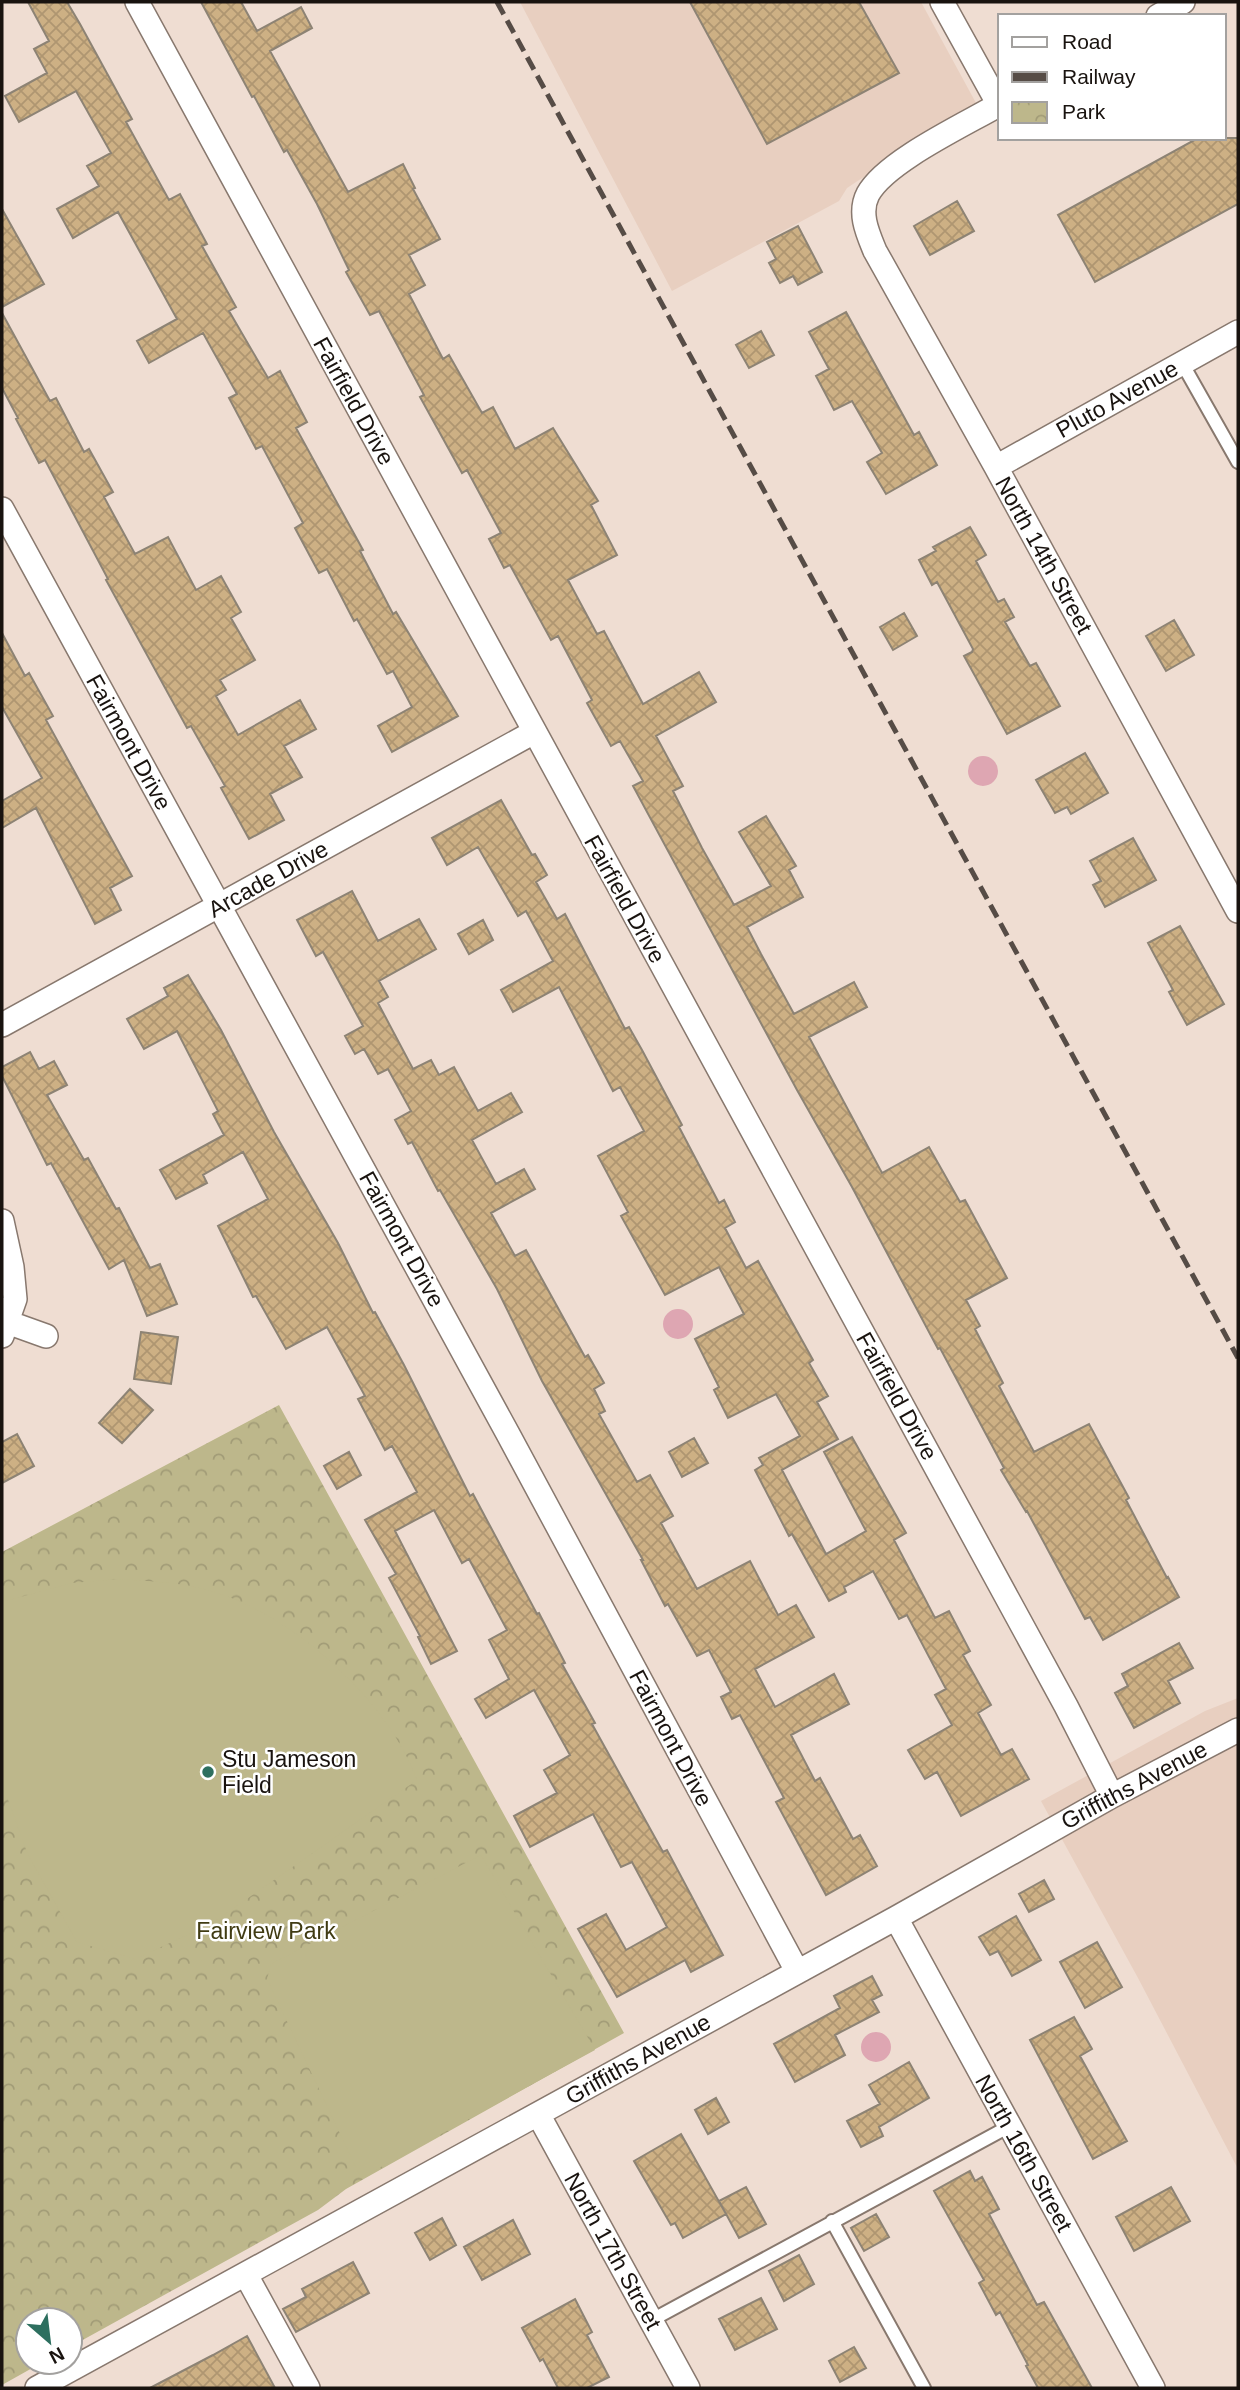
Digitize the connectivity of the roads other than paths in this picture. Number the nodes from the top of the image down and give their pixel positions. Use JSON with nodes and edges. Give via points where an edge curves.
{"nodes":[{"id":1,"x":137,"y":2,"type":"edge"},
{"id":2,"x":942,"y":2,"type":"edge"},
{"id":3,"x":1183,"y":2,"type":"edge"},
{"id":4,"x":1162,"y":14,"type":"edge"},
{"id":5,"x":998,"y":100,"type":"edge"},
{"id":6,"x":998,"y":105,"type":"edge"},
{"id":7,"x":1238,"y":332,"type":"edge"},
{"id":8,"x":1182,"y":363,"type":"junction"},
{"id":9,"x":1238,"y":462,"type":"edge"},
{"id":10,"x":996,"y":467,"type":"junction"},
{"id":11,"x":2,"y":509,"type":"edge"},
{"id":12,"x":534,"y":732,"type":"junction"},
{"id":13,"x":219,"y":907,"type":"junction"},
{"id":14,"x":1238,"y":911,"type":"edge"},
{"id":15,"x":2,"y":1026,"type":"edge"},
{"id":16,"x":2,"y":1221,"type":"edge"},
{"id":17,"x":4,"y":1329,"type":"edge"},
{"id":18,"x":46,"y":1336,"type":"dead end"},
{"id":19,"x":1238,"y":1730,"type":"edge"},
{"id":20,"x":1112,"y":1796,"type":"junction"},
{"id":21,"x":896,"y":1918,"type":"junction"},
{"id":22,"x":797,"y":1971,"type":"junction"},
{"id":23,"x":538,"y":2113,"type":"junction"},
{"id":24,"x":1008,"y":2127,"type":"junction"},
{"id":25,"x":832,"y":2221,"type":"junction"},
{"id":26,"x":246,"y":2275,"type":"junction"},
{"id":27,"x":650,"y":2320,"type":"junction"},
{"id":28,"x":37,"y":2388,"type":"edge"},
{"id":29,"x":308,"y":2388,"type":"edge"},
{"id":30,"x":688,"y":2388,"type":"edge"},
{"id":31,"x":924,"y":2388,"type":"edge"},
{"id":32,"x":1153,"y":2388,"type":"edge"}],
"edges":[{"from":1,"to":12,"type":"street","name":"Fairfield Drive"},
{"from":2,"to":5,"type":"street"},
{"from":3,"to":4,"type":"street"},
{"from":6,"to":10,"type":"street","name":"North 14th Street","via":[[886,174],[867,195],[863,222]]},
{"from":7,"to":8,"type":"street","name":"Pluto Avenue"},
{"from":8,"to":9,"type":"lane"},
{"from":8,"to":10,"type":"street","name":"Pluto Avenue"},
{"from":10,"to":14,"type":"street","name":"North 14th Street"},
{"from":11,"to":13,"type":"street","name":"Fairmont Drive"},
{"from":12,"to":13,"type":"street","name":"Arcade Drive"},
{"from":12,"to":20,"type":"street","name":"Fairfield Drive"},
{"from":13,"to":15,"type":"street","name":"Arcade Drive"},
{"from":13,"to":22,"type":"street","name":"Fairmont Drive"},
{"from":16,"to":17,"type":"street","via":[[15,1299]]},
{"from":17,"to":18,"type":"street"},
{"from":19,"to":20,"type":"street","name":"Griffiths Avenue"},
{"from":20,"to":21,"type":"street","name":"Griffiths Avenue"},
{"from":21,"to":22,"type":"street","name":"Griffiths Avenue"},
{"from":21,"to":24,"type":"street","name":"North 16th Street"},
{"from":22,"to":23,"type":"street","name":"Griffiths Avenue"},
{"from":23,"to":26,"type":"street","name":"Griffiths Avenue"},
{"from":23,"to":27,"type":"street","name":"North 17th Street"},
{"from":24,"to":25,"type":"lane"},
{"from":24,"to":32,"type":"street","name":"North 16th Street"},
{"from":25,"to":27,"type":"lane"},
{"from":25,"to":31,"type":"lane"},
{"from":26,"to":28,"type":"street","name":"Griffiths Avenue"},
{"from":26,"to":29,"type":"street"},
{"from":27,"to":30,"type":"street","name":"North 17th Street"}]}
